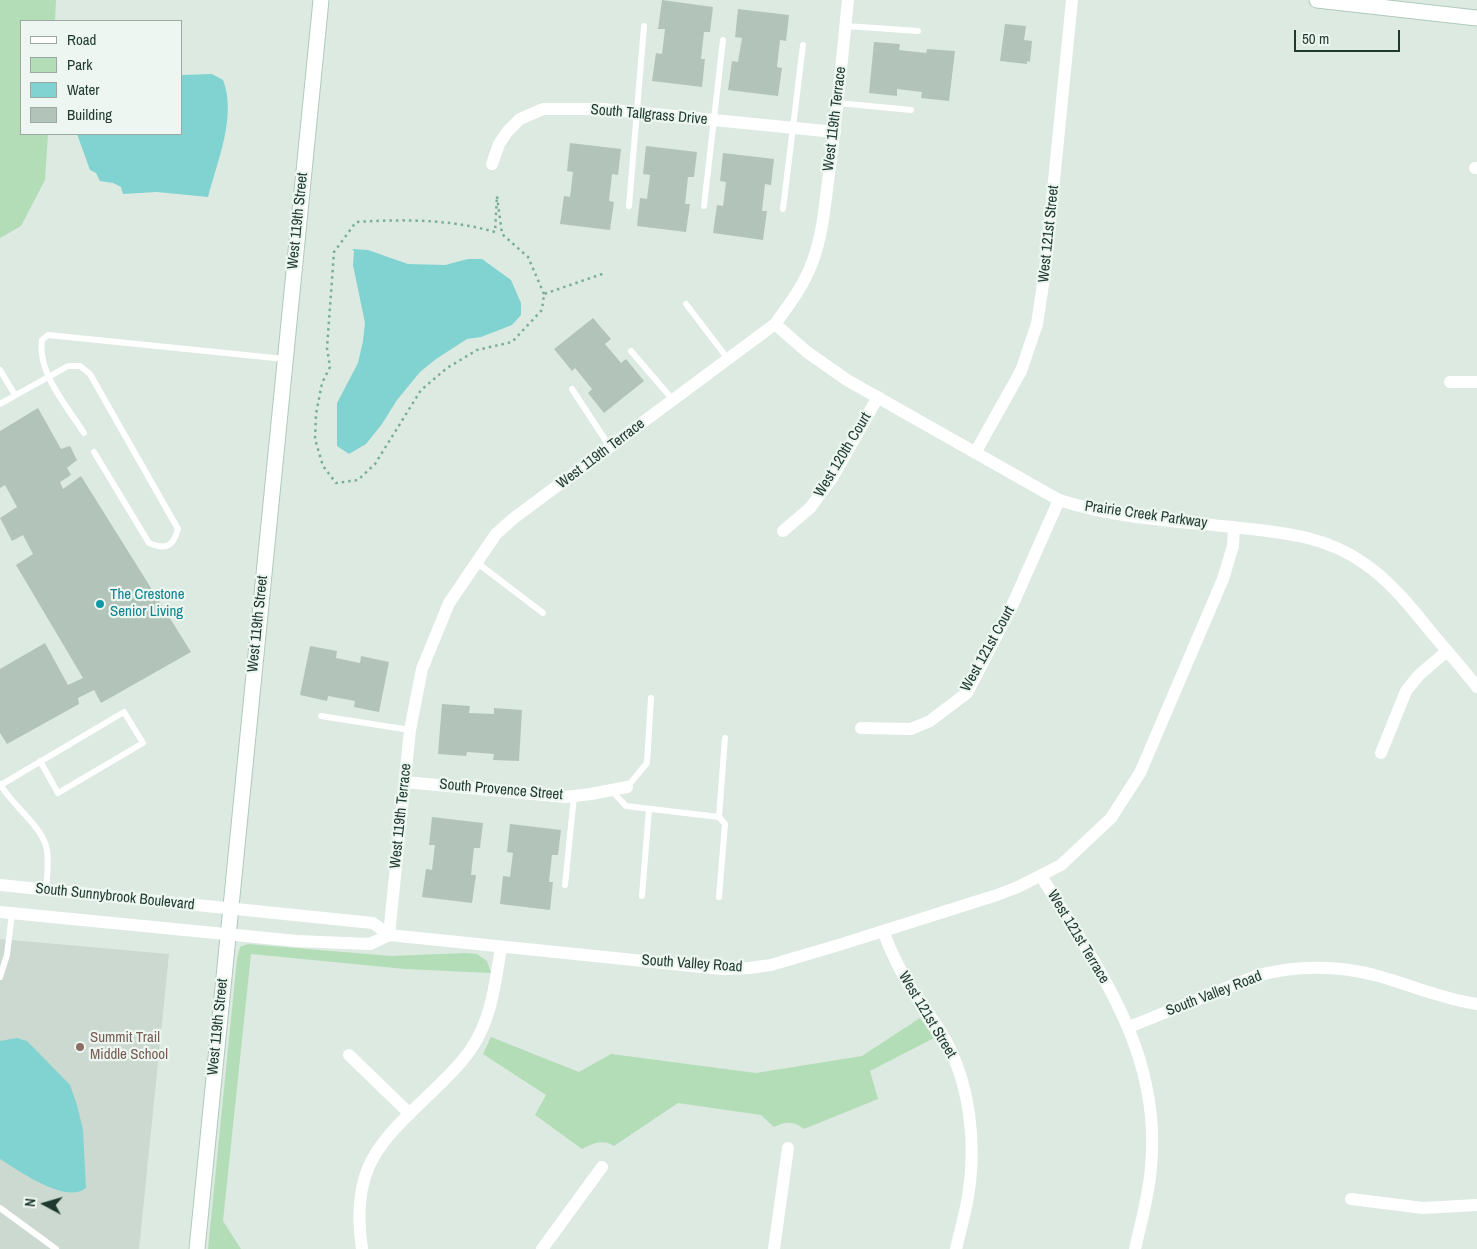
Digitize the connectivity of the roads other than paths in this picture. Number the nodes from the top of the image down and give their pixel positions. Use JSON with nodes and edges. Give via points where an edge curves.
{"nodes":[{"id":1,"x":321,"y":0,"type":"edge"},
{"id":2,"x":848,"y":0,"type":"edge"},
{"id":3,"x":1072,"y":0,"type":"edge"},
{"id":4,"x":1317,"y":0,"type":"edge"},
{"id":5,"x":1477,"y":18,"type":"edge"},
{"id":6,"x":644,"y":26,"type":"dead end"},
{"id":7,"x":846,"y":26,"type":"junction"},
{"id":8,"x":918,"y":31,"type":"dead end"},
{"id":9,"x":723,"y":40,"type":"dead end"},
{"id":10,"x":803,"y":45,"type":"dead end"},
{"id":11,"x":838,"y":103,"type":"junction"},
{"id":12,"x":911,"y":110,"type":"dead end"},
{"id":13,"x":636,"y":112,"type":"junction"},
{"id":14,"x":713,"y":120,"type":"junction"},
{"id":15,"x":794,"y":128,"type":"junction"},
{"id":16,"x":835,"y":132,"type":"junction"},
{"id":17,"x":492,"y":164,"type":"dead end"},
{"id":18,"x":629,"y":206,"type":"dead end"},
{"id":19,"x":704,"y":206,"type":"dead end"},
{"id":20,"x":782,"y":209,"type":"dead end"},
{"id":21,"x":686,"y":304,"type":"dead end"},
{"id":22,"x":774,"y":324,"type":"junction"},
{"id":23,"x":631,"y":352,"type":"dead end"},
{"id":24,"x":285,"y":359,"type":"junction"},
{"id":25,"x":728,"y":359,"type":"junction"},
{"id":26,"x":0,"y":370,"type":"edge"},
{"id":27,"x":48,"y":376,"type":"junction"},
{"id":28,"x":1450,"y":382,"type":"dead end"},
{"id":29,"x":1477,"y":382,"type":"edge"},
{"id":30,"x":572,"y":389,"type":"dead end"},
{"id":31,"x":16,"y":395,"type":"junction"},
{"id":32,"x":878,"y":397,"type":"junction"},
{"id":33,"x":673,"y":400,"type":"junction"},
{"id":34,"x":0,"y":404,"type":"edge"},
{"id":35,"x":84,"y":433,"type":"dead end"},
{"id":36,"x":610,"y":447,"type":"junction"},
{"id":37,"x":94,"y":452,"type":"dead end"},
{"id":38,"x":974,"y":452,"type":"junction"},
{"id":39,"x":1060,"y":500,"type":"junction"},
{"id":40,"x":1234,"y":527,"type":"junction"},
{"id":41,"x":783,"y":531,"type":"dead end"},
{"id":42,"x":476,"y":562,"type":"junction"},
{"id":43,"x":542,"y":613,"type":"dead end"},
{"id":44,"x":1447,"y":651,"type":"junction"},
{"id":45,"x":1477,"y":687,"type":"edge"},
{"id":46,"x":652,"y":698,"type":"dead end"},
{"id":47,"x":321,"y":716,"type":"dead end"},
{"id":48,"x":861,"y":728,"type":"dead end"},
{"id":49,"x":410,"y":730,"type":"junction"},
{"id":50,"x":725,"y":738,"type":"dead end"},
{"id":51,"x":1381,"y":753,"type":"dead end"},
{"id":52,"x":40,"y":761,"type":"junction"},
{"id":53,"x":405,"y":782,"type":"junction"},
{"id":54,"x":0,"y":784,"type":"edge"},
{"id":55,"x":627,"y":787,"type":"joint"},
{"id":56,"x":611,"y":790,"type":"junction"},
{"id":57,"x":574,"y":796,"type":"junction"},
{"id":58,"x":649,"y":809,"type":"junction"},
{"id":59,"x":719,"y":817,"type":"junction"},
{"id":60,"x":1041,"y":876,"type":"junction"},
{"id":61,"x":0,"y":885,"type":"edge"},
{"id":62,"x":565,"y":885,"type":"dead end"},
{"id":63,"x":46,"y":890,"type":"junction"},
{"id":64,"x":642,"y":896,"type":"dead end"},
{"id":65,"x":719,"y":897,"type":"dead end"},
{"id":66,"x":230,"y":909,"type":"junction"},
{"id":67,"x":6,"y":912,"type":"edge"},
{"id":68,"x":884,"y":931,"type":"junction"},
{"id":69,"x":227,"y":934,"type":"junction"},
{"id":70,"x":389,"y":935,"type":"junction"},
{"id":71,"x":501,"y":948,"type":"junction"},
{"id":72,"x":0,"y":977,"type":"edge"},
{"id":73,"x":1477,"y":1004,"type":"edge"},
{"id":74,"x":1129,"y":1027,"type":"junction"},
{"id":75,"x":349,"y":1055,"type":"dead end"},
{"id":76,"x":410,"y":1114,"type":"junction"},
{"id":77,"x":788,"y":1148,"type":"dead end"},
{"id":78,"x":602,"y":1167,"type":"dead end"},
{"id":79,"x":1351,"y":1199,"type":"dead end"},
{"id":80,"x":1477,"y":1205,"type":"edge"},
{"id":81,"x":0,"y":1208,"type":"edge"},
{"id":82,"x":56,"y":1249,"type":"edge"},
{"id":83,"x":197,"y":1249,"type":"edge"},
{"id":84,"x":362,"y":1249,"type":"edge"},
{"id":85,"x":542,"y":1249,"type":"edge"},
{"id":86,"x":774,"y":1249,"type":"edge"},
{"id":87,"x":956,"y":1249,"type":"edge"},
{"id":88,"x":1135,"y":1249,"type":"edge"}],
"edges":[{"from":1,"to":24,"type":"main road","name":"West 119th Street"},
{"from":2,"to":7,"type":"street","name":"West 119th Terrace"},
{"from":3,"to":38,"type":"street","name":"West 121st Street","via":[[1046,271],[1037,324],[1021,370]]},
{"from":4,"to":5,"type":"main road"},
{"from":6,"to":13,"type":"lane"},
{"from":7,"to":8,"type":"lane"},
{"from":7,"to":11,"type":"street","name":"West 119th Terrace"},
{"from":9,"to":14,"type":"lane"},
{"from":10,"to":15,"type":"lane"},
{"from":11,"to":12,"type":"lane"},
{"from":11,"to":16,"type":"street","name":"West 119th Terrace"},
{"from":13,"to":14,"type":"street","name":"South Tallgrass Drive"},
{"from":13,"to":17,"type":"street","name":"South Tallgrass Drive","via":[[543,109],[520,119],[507,132]]},
{"from":13,"to":18,"type":"lane"},
{"from":14,"to":15,"type":"street","name":"South Tallgrass Drive"},
{"from":14,"to":19,"type":"lane"},
{"from":15,"to":16,"type":"street","name":"South Tallgrass Drive"},
{"from":15,"to":20,"type":"lane"},
{"from":16,"to":22,"type":"street","name":"West 119th Terrace","via":[[813,262]]},
{"from":21,"to":25,"type":"lane"},
{"from":22,"to":25,"type":"street","name":"West 119th Terrace"},
{"from":22,"to":32,"type":"street","name":"Prairie Creek Parkway","via":[[828,368]]},
{"from":23,"to":33,"type":"lane"},
{"from":24,"to":27,"type":"lane","via":[[48,335],[42,340],[41,349]]},
{"from":24,"to":66,"type":"main road","name":"West 119th Street"},
{"from":25,"to":33,"type":"street","name":"West 119th Terrace"},
{"from":26,"to":31,"type":"lane"},
{"from":27,"to":31,"type":"lane"},
{"from":27,"to":35,"type":"lane"},
{"from":27,"to":37,"type":"lane","via":[[68,366],[80,366],[90,374],[178,529],[175,540],[168,546],[149,544]]},
{"from":28,"to":29,"type":"street"},
{"from":30,"to":36,"type":"lane"},
{"from":31,"to":34,"type":"lane"},
{"from":32,"to":38,"type":"street","name":"Prairie Creek Parkway"},
{"from":32,"to":41,"type":"street","name":"West 120th Court","via":[[827,485],[810,508]]},
{"from":33,"to":36,"type":"street","name":"West 119th Terrace"},
{"from":36,"to":42,"type":"street","name":"West 119th Terrace","via":[[514,518],[496,534]]},
{"from":38,"to":39,"type":"street","name":"Prairie Creek Parkway"},
{"from":39,"to":40,"type":"street","name":"Prairie Creek Parkway","via":[[1103,512]]},
{"from":39,"to":48,"type":"street","name":"West 121st Court","via":[[1012,606],[967,693],[930,721],[912,728]]},
{"from":40,"to":44,"type":"street","name":"Prairie Creek Parkway","via":[[1319,540],[1350,554],[1390,584]]},
{"from":40,"to":60,"type":"street","name":"West 121st Terrace","via":[[1233,546],[1223,579],[1140,773],[1111,818],[1061,865]]},
{"from":42,"to":43,"type":"lane"},
{"from":42,"to":49,"type":"street","name":"West 119th Terrace","via":[[449,603],[422,668]]},
{"from":44,"to":45,"type":"street","name":"Prairie Creek Parkway"},
{"from":44,"to":51,"type":"street","via":[[1406,691]]},
{"from":46,"to":55,"type":"lane","via":[[646,763]]},
{"from":47,"to":49,"type":"lane"},
{"from":49,"to":53,"type":"street","name":"West 119th Terrace"},
{"from":50,"to":59,"type":"lane"},
{"from":52,"to":52,"type":"lane","via":[[124,712],[143,743],[58,793]]},
{"from":52,"to":54,"type":"lane"},
{"from":53,"to":57,"type":"street","name":"South Provence Street"},
{"from":53,"to":70,"type":"street","name":"West 119th Terrace"},
{"from":54,"to":63,"type":"lane","via":[[46,844]]},
{"from":55,"to":56,"type":"street","name":"South Provence Street"},
{"from":56,"to":57,"type":"street","name":"South Provence Street"},
{"from":56,"to":58,"type":"lane","via":[[626,806]]},
{"from":57,"to":62,"type":"lane"},
{"from":58,"to":59,"type":"lane"},
{"from":58,"to":64,"type":"lane"},
{"from":59,"to":65,"type":"lane","via":[[725,824]]},
{"from":60,"to":68,"type":"street","name":"South Valley Road","via":[[996,895]]},
{"from":60,"to":74,"type":"street","name":"West 121st Terrace"},
{"from":61,"to":63,"type":"street","name":"South Sunnybrook Boulevard"},
{"from":63,"to":66,"type":"street","name":"South Sunnybrook Boulevard"},
{"from":66,"to":69,"type":"main road","name":"West 119th Street"},
{"from":66,"to":70,"type":"street","name":"South Valley Road","via":[[373,923]]},
{"from":67,"to":69,"type":"street","name":"South Sunnybrook Boulevard"},
{"from":67,"to":72,"type":"lane","via":[[8,955]]},
{"from":68,"to":71,"type":"street","name":"South Valley Road","via":[[772,965],[750,968],[714,968]]},
{"from":68,"to":87,"type":"street","name":"West 121st Street","via":[[902,974],[954,1056],[966,1099],[971,1132],[971,1172]]},
{"from":69,"to":70,"type":"street","name":"South Valley Road","via":[[370,944]]},
{"from":69,"to":83,"type":"main road","name":"West 119th Street"},
{"from":70,"to":71,"type":"street","name":"South Valley Road"},
{"from":71,"to":76,"type":"street","via":[[491,1005],[480,1035],[460,1063]]},
{"from":73,"to":74,"type":"street","name":"South Valley Road","via":[[1360,972],[1309,968],[1256,976]]},
{"from":74,"to":88,"type":"street","name":"West 121st Terrace","via":[[1145,1073],[1152,1115],[1152,1166]]},
{"from":75,"to":76,"type":"street"},
{"from":76,"to":84,"type":"street","via":[[377,1152],[366,1175],[360,1206]]},
{"from":77,"to":86,"type":"street"},
{"from":78,"to":85,"type":"street"},
{"from":79,"to":80,"type":"street","via":[[1424,1208]]},
{"from":81,"to":82,"type":"lane"}]}
